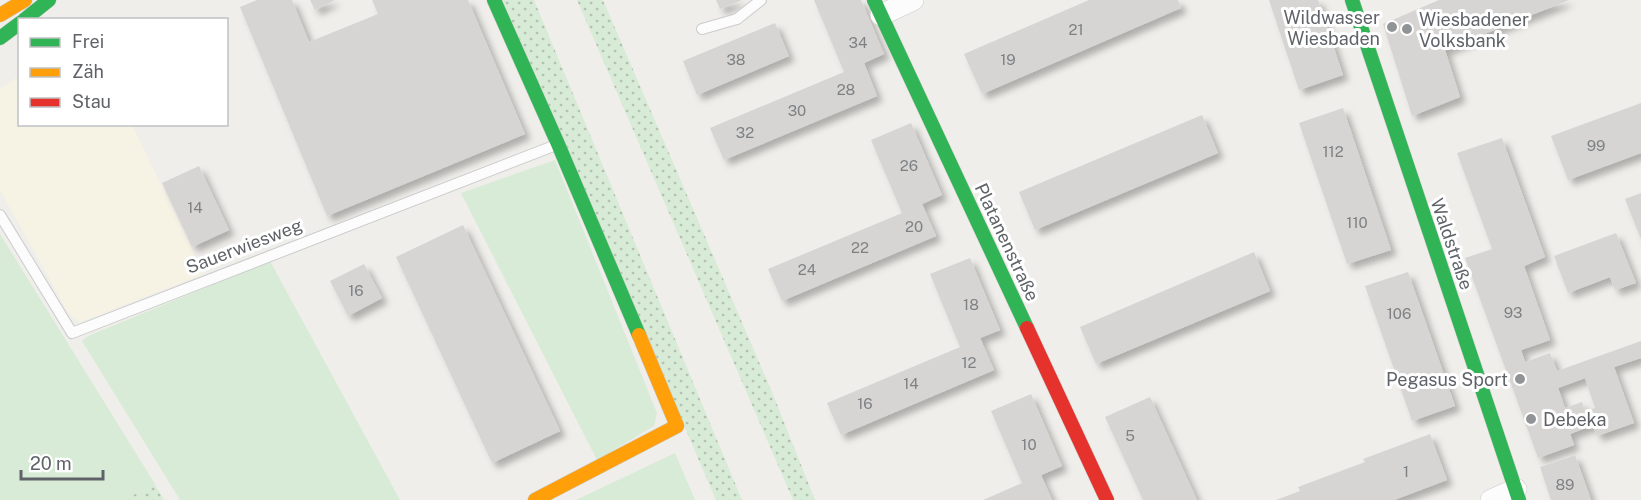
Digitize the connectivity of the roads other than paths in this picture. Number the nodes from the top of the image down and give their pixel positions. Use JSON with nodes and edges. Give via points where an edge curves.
{"nodes":[{"id":1,"x":25,"y":0,"type":"edge"},
{"id":2,"x":49,"y":0,"type":"edge"},
{"id":3,"x":494,"y":0,"type":"edge"},
{"id":4,"x":761,"y":0,"type":"edge"},
{"id":5,"x":913,"y":0,"type":"edge"},
{"id":6,"x":1352,"y":0,"type":"edge"},
{"id":7,"x":878,"y":7,"type":"edge"},
{"id":8,"x":0,"y":15,"type":"edge"},
{"id":9,"x":26,"y":18,"type":"edge"},
{"id":10,"x":18,"y":24,"type":"edge"},
{"id":11,"x":702,"y":29,"type":"dead end"},
{"id":12,"x":0,"y":38,"type":"edge"},
{"id":13,"x":558,"y":144,"type":"junction"},
{"id":14,"x":0,"y":215,"type":"edge"},
{"id":15,"x":1517,"y":495,"type":"edge"},
{"id":16,"x":535,"y":500,"type":"edge"},
{"id":17,"x":1107,"y":500,"type":"edge"},
{"id":18,"x":1491,"y":500,"type":"edge"}],
"edges":[{"from":1,"to":8,"type":"main road"},
{"from":2,"to":9,"type":"main road"},
{"from":3,"to":13,"type":"main road"},
{"from":4,"to":11,"type":"lane","via":[[737,19]]},
{"from":5,"to":7,"type":"street"},
{"from":6,"to":15,"type":"main road","name":"Waldstraße"},
{"from":7,"to":17,"type":"main road","name":"Platanenstraße"},
{"from":10,"to":12,"type":"main road"},
{"from":13,"to":14,"type":"lane","name":"Sauerwiesweg","via":[[72,333]]},
{"from":13,"to":16,"type":"main road","via":[[676,426]]},
{"from":15,"to":18,"type":"street"}]}
